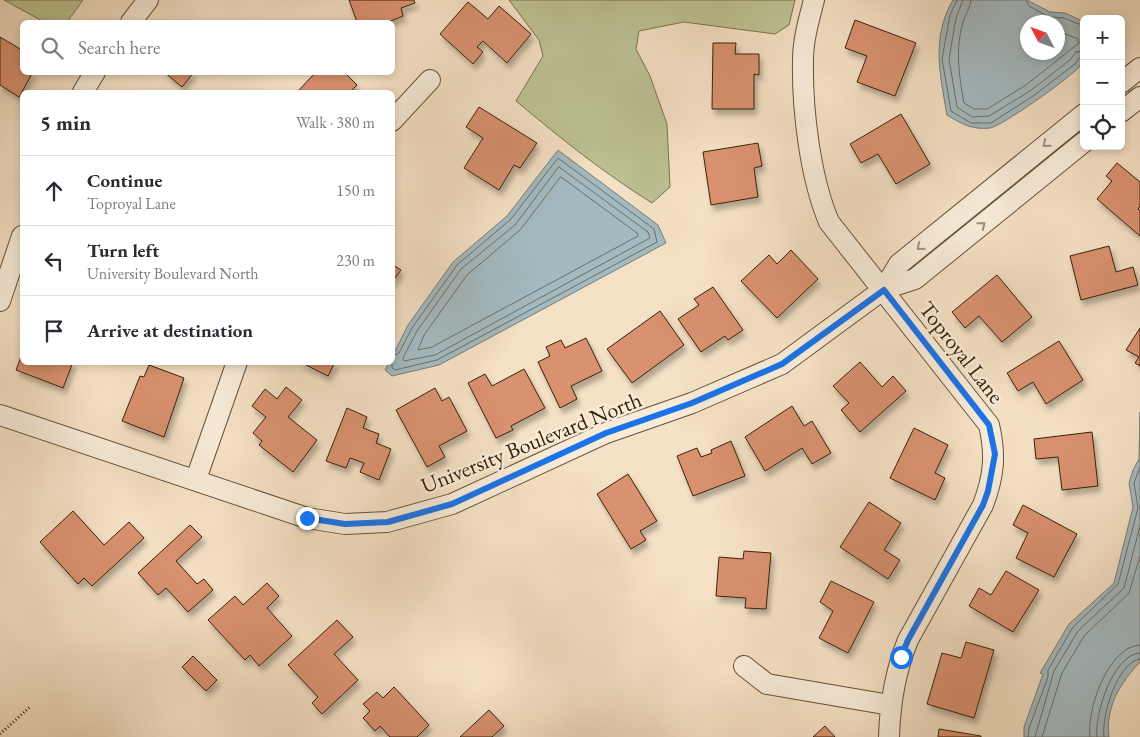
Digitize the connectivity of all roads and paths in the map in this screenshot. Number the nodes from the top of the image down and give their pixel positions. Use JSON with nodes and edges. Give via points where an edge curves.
{"nodes":[{"id":1,"x":148,"y":0,"type":"edge"},
{"id":2,"x":814,"y":0,"type":"edge"},
{"id":3,"x":133,"y":20,"type":"edge"},
{"id":4,"x":1140,"y":68,"type":"edge"},
{"id":5,"x":93,"y":75,"type":"edge"},
{"id":6,"x":430,"y":80,"type":"dead end"},
{"id":7,"x":1125,"y":80,"type":"edge"},
{"id":8,"x":84,"y":90,"type":"edge"},
{"id":9,"x":1140,"y":97,"type":"edge"},
{"id":10,"x":1125,"y":109,"type":"edge"},
{"id":11,"x":1080,"y":117,"type":"edge"},
{"id":12,"x":395,"y":118,"type":"edge"},
{"id":13,"x":1080,"y":145,"type":"edge"},
{"id":14,"x":20,"y":242,"type":"edge"},
{"id":15,"x":884,"y":290,"type":"junction"},
{"id":16,"x":0,"y":301,"type":"edge"},
{"id":17,"x":236,"y":365,"type":"edge"},
{"id":18,"x":0,"y":415,"type":"edge"},
{"id":19,"x":196,"y":480,"type":"junction"},
{"id":20,"x":744,"y":666,"type":"dead end"},
{"id":21,"x":890,"y":705,"type":"junction"},
{"id":22,"x":31,"y":706,"type":"dead end"},
{"id":23,"x":0,"y":734,"type":"edge"},
{"id":24,"x":889,"y":737,"type":"edge"}],
"edges":[{"from":1,"to":3,"type":"street"},
{"from":2,"to":15,"type":"street","name":"Toproyal Lane","via":[[803,58],[803,85],[819,199],[829,222]]},
{"from":4,"to":7,"type":"street"},
{"from":5,"to":8,"type":"street"},
{"from":6,"to":12,"type":"street"},
{"from":9,"to":10,"type":"street"},
{"from":11,"to":15,"type":"street","name":"University Boulevard North","one_way":true,"via":[[899,264]]},
{"from":15,"to":13,"type":"street","name":"University Boulevard North","one_way":true,"via":[[915,279]]},
{"from":14,"to":16,"type":"street"},
{"from":15,"to":19,"type":"street","name":"University Boulevard North","via":[[782,364],[692,403],[606,433],[467,498],[388,522],[345,524],[307,518]]},
{"from":15,"to":21,"type":"street","name":"Toproyal Lane","via":[[989,425],[995,454],[983,505],[908,640]]},
{"from":17,"to":19,"type":"street"},
{"from":18,"to":19,"type":"street","name":"University Boulevard North"},
{"from":20,"to":21,"type":"street","via":[[767,684]]},
{"from":21,"to":24,"type":"street","name":"Toproyal Lane"},
{"from":22,"to":23,"type":"path"}]}
